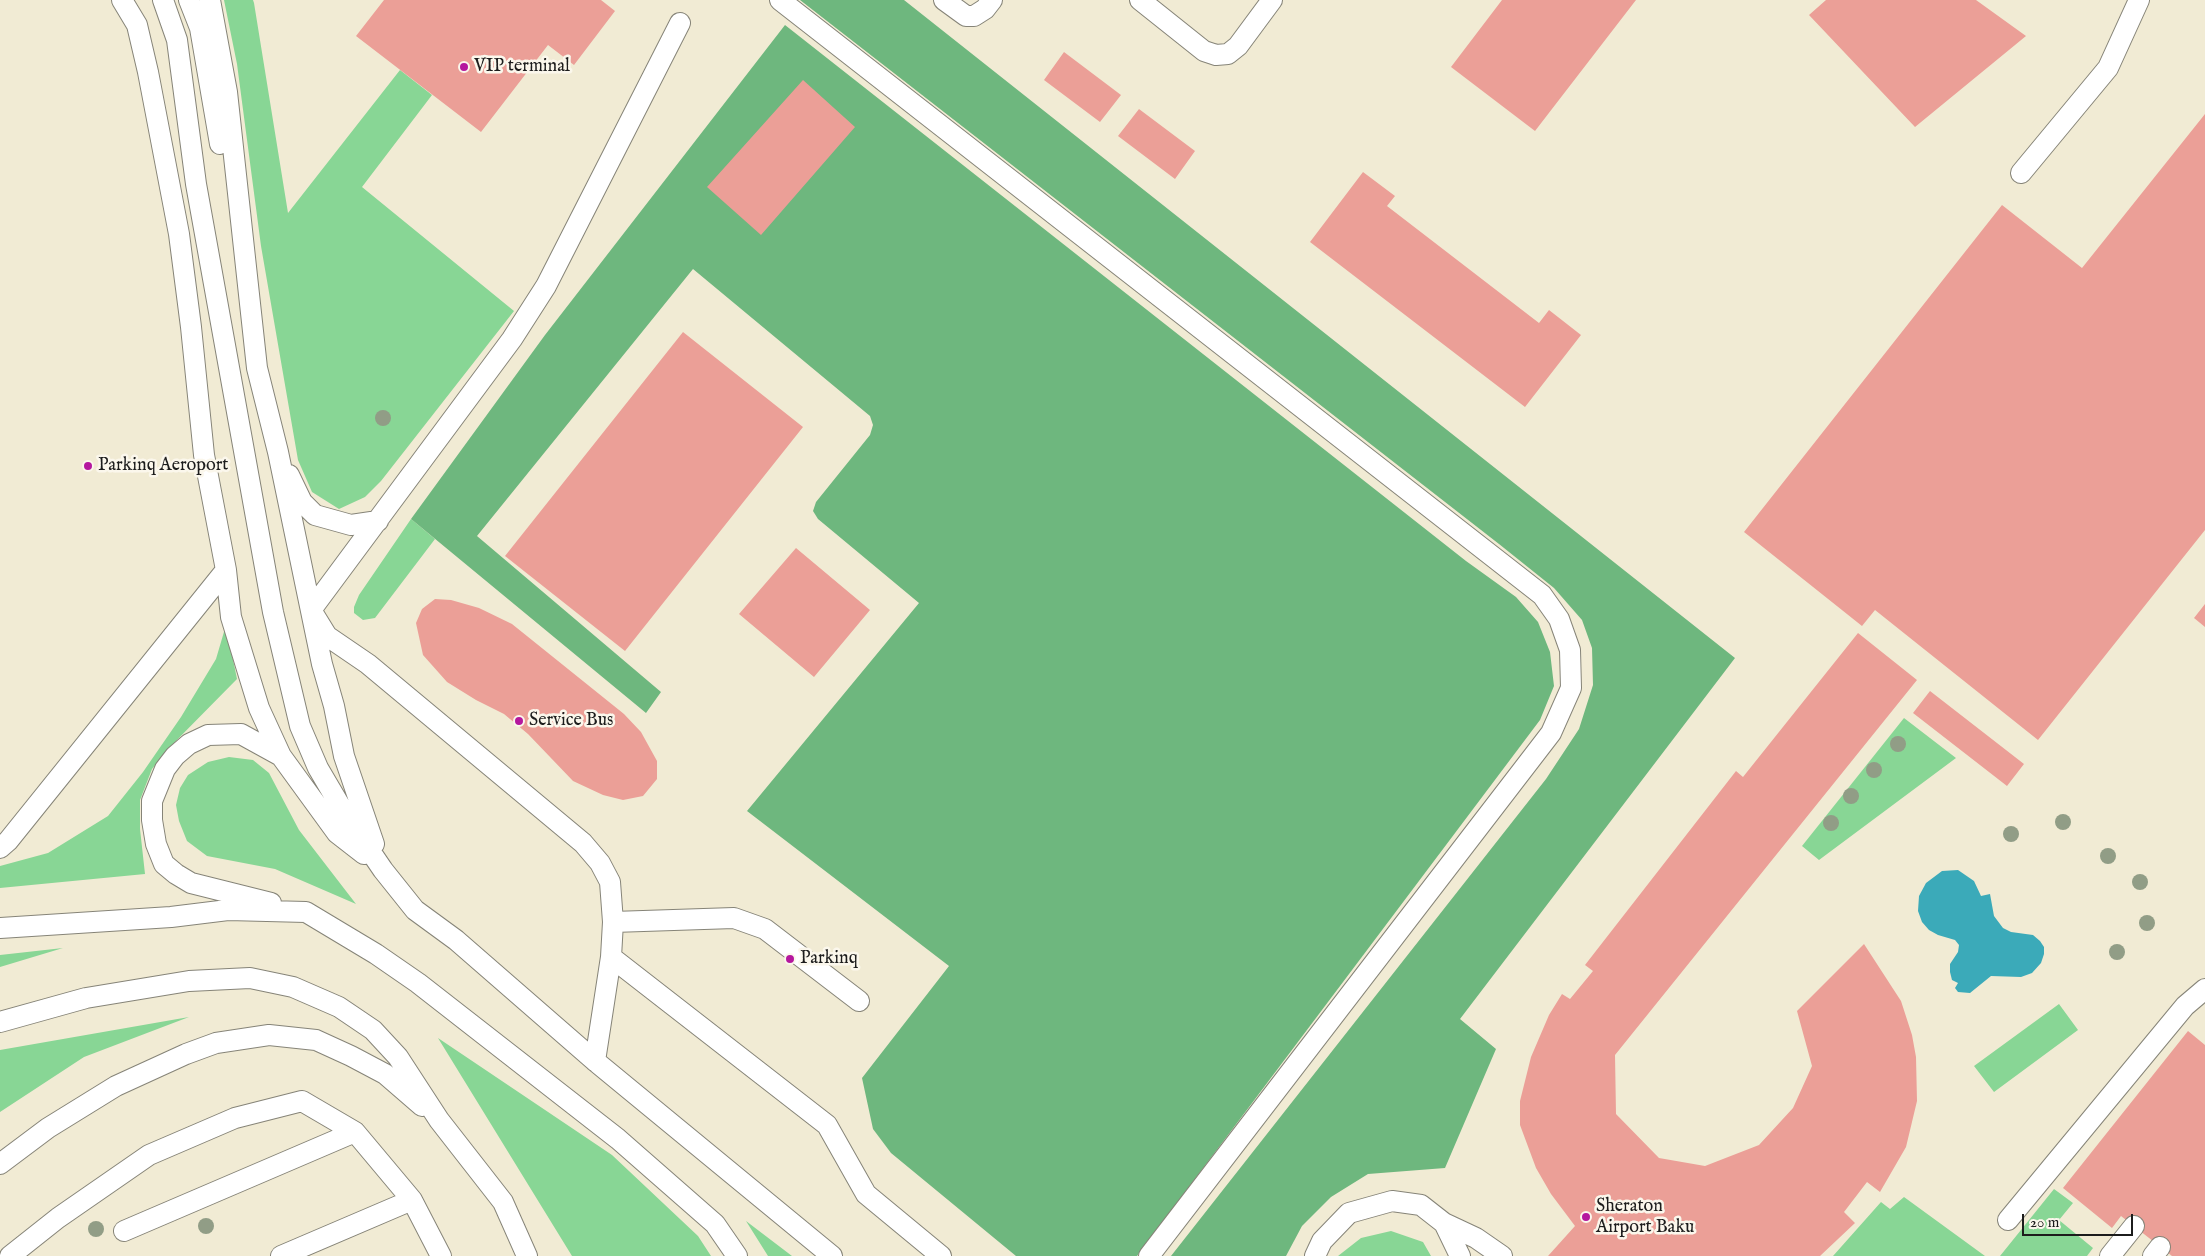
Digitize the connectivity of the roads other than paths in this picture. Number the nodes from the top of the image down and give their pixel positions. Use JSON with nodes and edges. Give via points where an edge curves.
{"nodes":[{"id":1,"x":122,"y":0,"type":"edge"},
{"id":2,"x":163,"y":0,"type":"edge"},
{"id":3,"x":189,"y":0,"type":"edge"},
{"id":4,"x":210,"y":0,"type":"edge"},
{"id":5,"x":780,"y":0,"type":"edge"},
{"id":6,"x":944,"y":0,"type":"edge"},
{"id":7,"x":992,"y":0,"type":"edge"},
{"id":8,"x":1140,"y":0,"type":"edge"},
{"id":9,"x":1272,"y":0,"type":"edge"},
{"id":10,"x":2139,"y":0,"type":"edge"},
{"id":11,"x":680,"y":23,"type":"dead end"},
{"id":12,"x":2021,"y":173,"type":"dead end"},
{"id":13,"x":257,"y":368,"type":"junction"},
{"id":14,"x":278,"y":452,"type":"junction"},
{"id":15,"x":378,"y":521,"type":"junction"},
{"id":16,"x":226,"y":570,"type":"junction"},
{"id":17,"x":311,"y":610,"type":"junction"},
{"id":18,"x":281,"y":756,"type":"junction"},
{"id":19,"x":0,"y":848,"type":"edge"},
{"id":20,"x":383,"y":870,"type":"junction"},
{"id":21,"x":306,"y":912,"type":"junction"},
{"id":22,"x":613,"y":922,"type":"junction"},
{"id":23,"x":0,"y":928,"type":"edge"},
{"id":24,"x":611,"y":957,"type":"junction"},
{"id":25,"x":2205,"y":989,"type":"edge"},
{"id":26,"x":858,"y":1001,"type":"dead end"},
{"id":27,"x":0,"y":1022,"type":"edge"},
{"id":28,"x":595,"y":1061,"type":"junction"},
{"id":29,"x":439,"y":1120,"type":"junction"},
{"id":30,"x":355,"y":1132,"type":"junction"},
{"id":31,"x":0,"y":1164,"type":"edge"},
{"id":32,"x":412,"y":1200,"type":"junction"},
{"id":33,"x":2008,"y":1220,"type":"dead end"},
{"id":34,"x":1444,"y":1223,"type":"junction"},
{"id":35,"x":2134,"y":1226,"type":"dead end"},
{"id":36,"x":124,"y":1231,"type":"dead end"},
{"id":37,"x":10,"y":1256,"type":"edge"},
{"id":38,"x":281,"y":1256,"type":"edge"},
{"id":39,"x":441,"y":1256,"type":"edge"},
{"id":40,"x":526,"y":1256,"type":"edge"},
{"id":41,"x":737,"y":1256,"type":"edge"},
{"id":42,"x":832,"y":1256,"type":"edge"},
{"id":43,"x":941,"y":1256,"type":"edge"},
{"id":44,"x":1149,"y":1256,"type":"edge"},
{"id":45,"x":1315,"y":1256,"type":"edge"},
{"id":46,"x":1460,"y":1256,"type":"edge"},
{"id":47,"x":1502,"y":1256,"type":"edge"},
{"id":48,"x":2110,"y":1256,"type":"edge"}],
"edges":[{"from":1,"to":16,"type":"lane","via":[[137,25],[179,234],[204,455]]},
{"from":2,"to":20,"type":"lane","via":[[177,40],[199,203],[273,612],[300,726],[318,768]]},
{"from":3,"to":13,"type":"lane","via":[[200,28]]},
{"from":4,"to":13,"type":"lane","via":[[227,92]]},
{"from":5,"to":44,"type":"lane","via":[[1542,595],[1559,620],[1570,650],[1570,688],[1551,733]]},
{"from":6,"to":7,"type":"lane","via":[[966,16],[974,16]]},
{"from":8,"to":9,"type":"lane","via":[[1204,51],[1216,56],[1228,54],[1238,46]]},
{"from":10,"to":12,"type":"lane","via":[[2108,68]]},
{"from":11,"to":15,"type":"lane","via":[[546,286],[512,339]]},
{"from":13,"to":14,"type":"lane"},
{"from":14,"to":15,"type":"lane","via":[[302,502],[315,515],[351,525]]},
{"from":14,"to":17,"type":"lane"},
{"from":15,"to":17,"type":"lane"},
{"from":16,"to":18,"type":"lane","via":[[231,617],[259,708]]},
{"from":16,"to":19,"type":"lane"},
{"from":17,"to":20,"type":"lane","via":[[344,756]]},
{"from":17,"to":22,"type":"lane","via":[[328,636],[368,664],[583,843],[600,863],[610,882]]},
{"from":18,"to":20,"type":"lane","via":[[338,833]]},
{"from":18,"to":21,"type":"lane","via":[[241,734],[224,732],[208,735],[189,744],[165,769],[152,801],[152,820],[164,864],[191,883]]},
{"from":20,"to":28,"type":"lane","via":[[416,910],[456,940]]},
{"from":21,"to":23,"type":"lane","via":[[228,910]]},
{"from":21,"to":41,"type":"lane","via":[[418,983],[618,1139],[715,1224]]},
{"from":22,"to":24,"type":"lane"},
{"from":22,"to":26,"type":"lane","via":[[734,918],[765,929]]},
{"from":24,"to":28,"type":"lane"},
{"from":24,"to":43,"type":"lane","via":[[827,1125],[866,1194]]},
{"from":25,"to":33,"type":"lane","via":[[2185,1006]]},
{"from":27,"to":29,"type":"lane","via":[[86,998],[189,981],[250,978],[293,987],[339,1007],[373,1030],[398,1057]]},
{"from":28,"to":42,"type":"lane"},
{"from":29,"to":31,"type":"lane","via":[[385,1074],[316,1040],[268,1035],[216,1044],[186,1054],[116,1086],[48,1128]]},
{"from":29,"to":40,"type":"lane","via":[[503,1202]]},
{"from":30,"to":32,"type":"lane"},
{"from":30,"to":36,"type":"lane"},
{"from":30,"to":37,"type":"lane","via":[[302,1101],[235,1118],[150,1155],[58,1218]]},
{"from":32,"to":38,"type":"lane"},
{"from":32,"to":39,"type":"lane"},
{"from":34,"to":45,"type":"lane","via":[[1421,1205],[1392,1201],[1349,1213],[1322,1241]]},
{"from":34,"to":46,"type":"lane"},
{"from":34,"to":47,"type":"lane","via":[[1476,1238]]},
{"from":35,"to":48,"type":"lane"}]}
